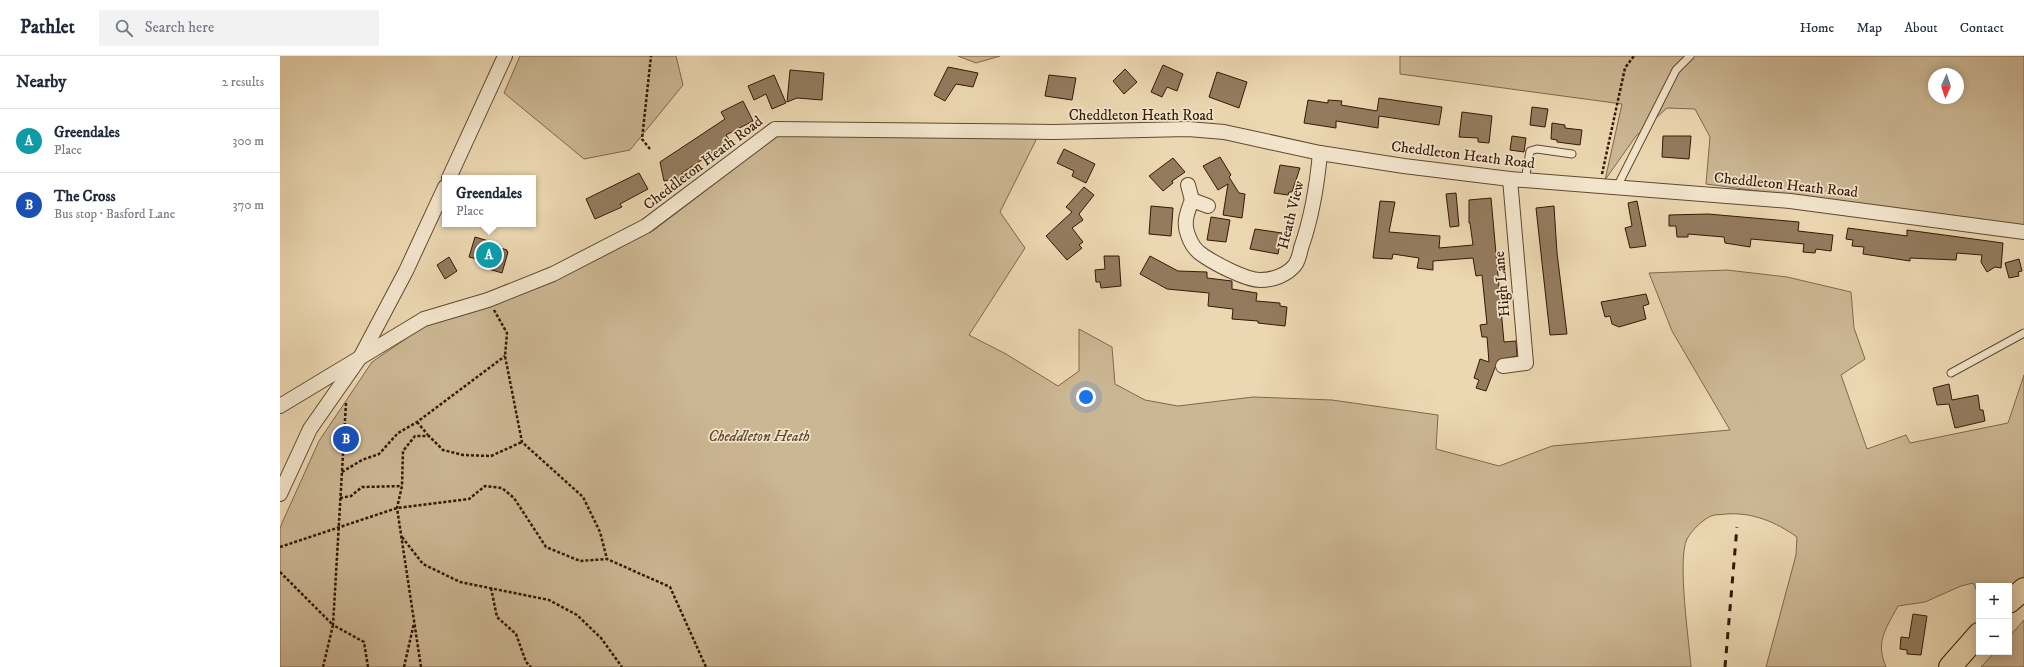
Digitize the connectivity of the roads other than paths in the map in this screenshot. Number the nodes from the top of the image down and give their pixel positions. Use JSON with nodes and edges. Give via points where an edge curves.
{"nodes":[{"id":1,"x":505,"y":56,"type":"edge"},
{"id":2,"x":1690,"y":56,"type":"edge"},
{"id":3,"x":1320,"y":153,"type":"junction"},
{"id":4,"x":1572,"y":154,"type":"dead end"},
{"id":5,"x":450,"y":175,"type":"edge"},
{"id":6,"x":1510,"y":179,"type":"junction"},
{"id":7,"x":1525,"y":180,"type":"junction"},
{"id":8,"x":1188,"y":185,"type":"dead end"},
{"id":9,"x":1617,"y":187,"type":"junction"},
{"id":10,"x":442,"y":193,"type":"edge"},
{"id":11,"x":1192,"y":200,"type":"junction"},
{"id":12,"x":1208,"y":206,"type":"dead end"},
{"id":13,"x":2024,"y":232,"type":"edge"},
{"id":14,"x":2024,"y":332,"type":"edge"},
{"id":15,"x":362,"y":356,"type":"junction"},
{"id":16,"x":1503,"y":366,"type":"dead end"},
{"id":17,"x":1951,"y":373,"type":"dead end"},
{"id":18,"x":280,"y":406,"type":"edge"},
{"id":19,"x":280,"y":494,"type":"edge"},
{"id":20,"x":2024,"y":589,"type":"edge"},
{"id":21,"x":2012,"y":599,"type":"edge"},
{"id":22,"x":1976,"y":637,"type":"edge"},
{"id":23,"x":1950,"y":667,"type":"edge"}],
"edges":[{"from":1,"to":5,"type":"street"},
{"from":2,"to":9,"type":"lane","via":[[1676,70]]},
{"from":3,"to":6,"type":"street","name":"Cheddleton Heath Road"},
{"from":3,"to":11,"type":"street","name":"Heath View","via":[[1316,197],[1296,264],[1287,274],[1272,279],[1248,278],[1204,256],[1192,246],[1187,234],[1185,219]]},
{"from":3,"to":15,"type":"street","name":"Cheddleton Heath Road","via":[[1224,132],[1188,129],[1054,132],[775,129],[646,226],[553,274],[488,300],[424,319]]},
{"from":4,"to":7,"type":"lane","via":[[1537,149],[1530,151]]},
{"from":6,"to":7,"type":"street","name":"Cheddleton Heath Road"},
{"from":6,"to":16,"type":"street","name":"High Lane","via":[[1526,364]]},
{"from":7,"to":9,"type":"street","name":"Cheddleton Heath Road"},
{"from":8,"to":11,"type":"street"},
{"from":9,"to":13,"type":"street","name":"Cheddleton Heath Road","via":[[1790,201]]},
{"from":10,"to":15,"type":"street"},
{"from":11,"to":12,"type":"street"},
{"from":14,"to":17,"type":"lane"},
{"from":15,"to":18,"type":"street","name":"Cheddleton Heath Road"},
{"from":15,"to":19,"type":"street","via":[[310,429]]},
{"from":20,"to":21,"type":"highway"},
{"from":22,"to":23,"type":"highway"}]}
